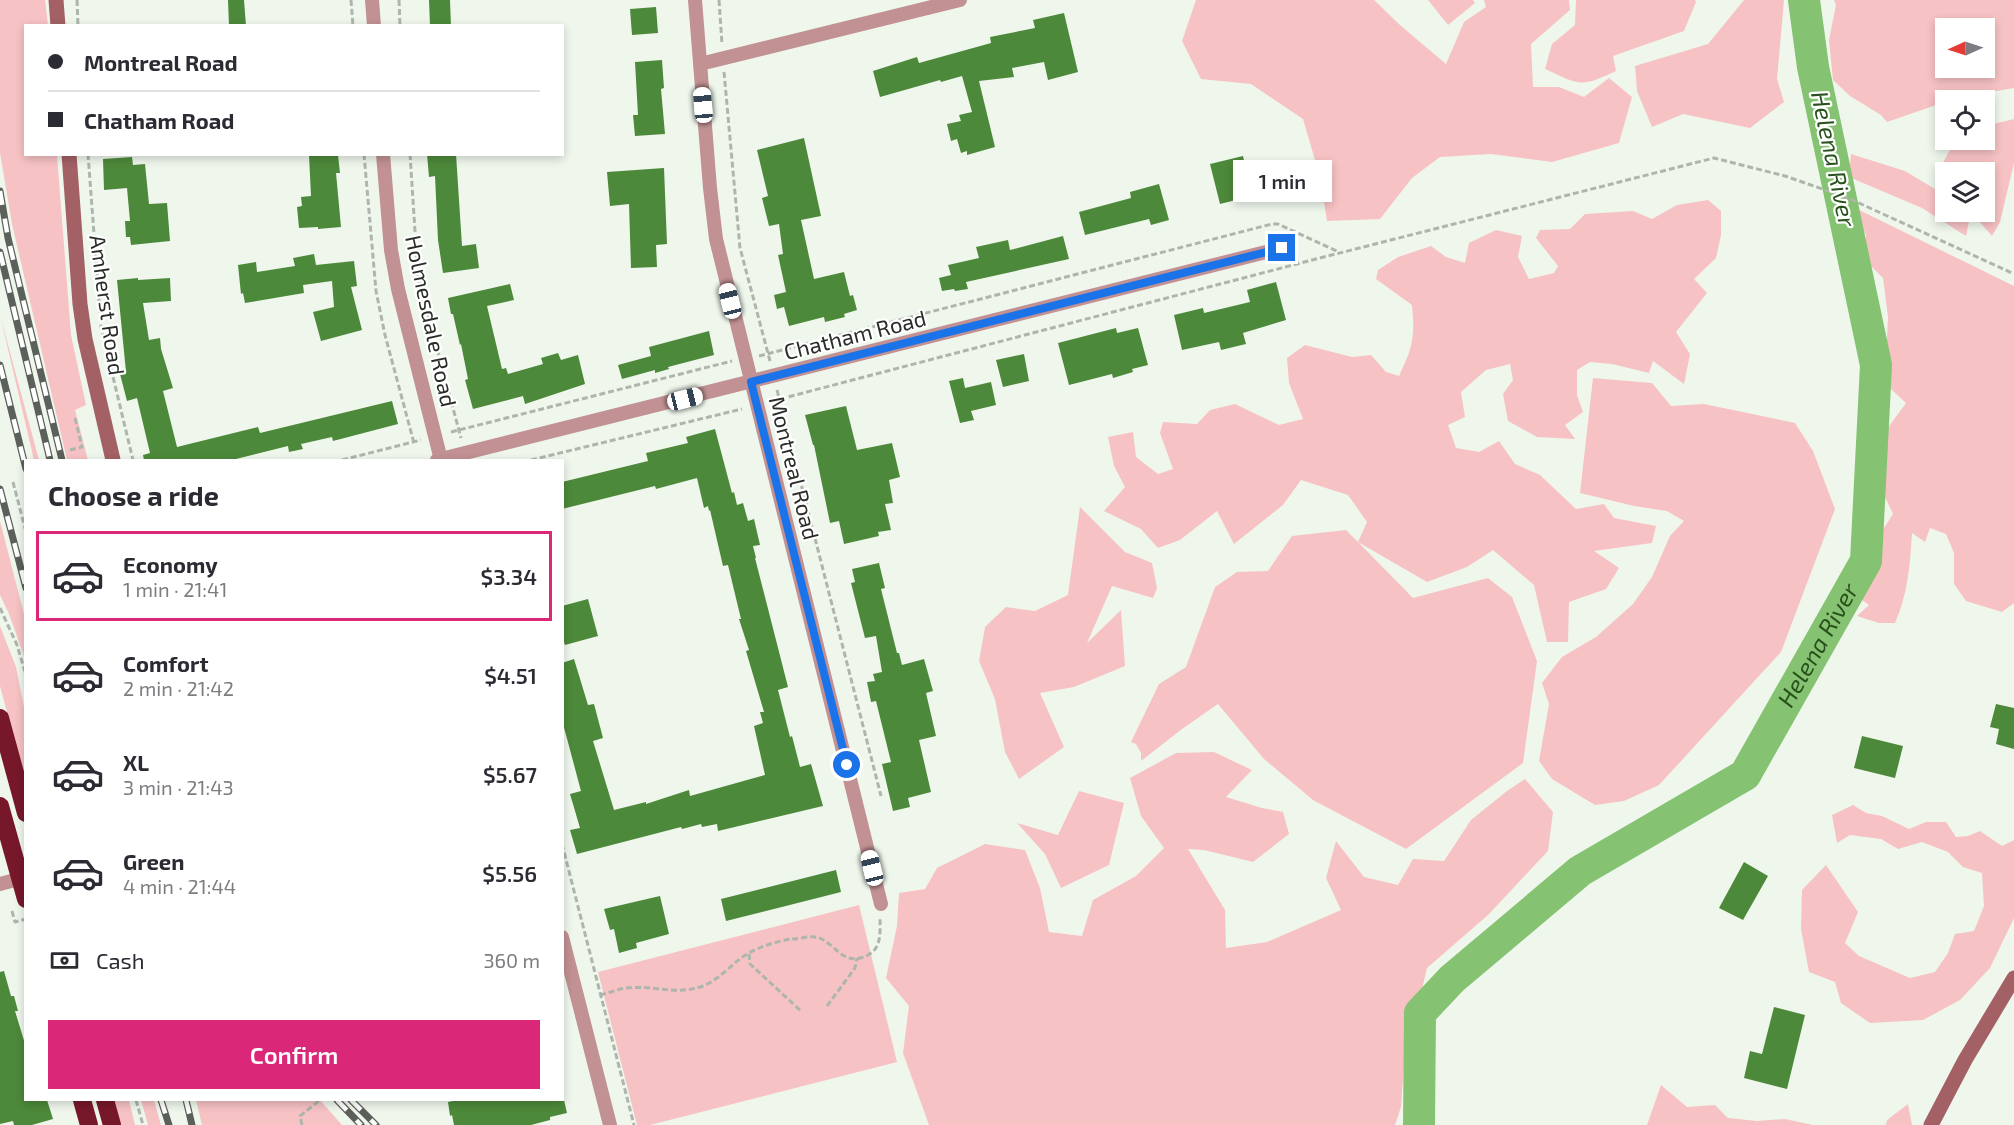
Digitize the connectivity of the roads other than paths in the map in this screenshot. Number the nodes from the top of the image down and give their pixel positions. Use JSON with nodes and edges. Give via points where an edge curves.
{"nodes":[{"id":1,"x":56,"y":0,"type":"edge"},
{"id":2,"x":372,"y":0,"type":"edge"},
{"id":3,"x":695,"y":0,"type":"edge"},
{"id":4,"x":960,"y":0,"type":"edge"},
{"id":5,"x":58,"y":24,"type":"edge"},
{"id":6,"x":374,"y":24,"type":"edge"},
{"id":7,"x":700,"y":64,"type":"junction"},
{"id":8,"x":69,"y":156,"type":"edge"},
{"id":9,"x":383,"y":156,"type":"edge"},
{"id":10,"x":1282,"y":248,"type":"dead end"},
{"id":11,"x":751,"y":382,"type":"junction"},
{"id":12,"x":113,"y":459,"type":"edge"},
{"id":13,"x":440,"y":459,"type":"edge"},
{"id":14,"x":444,"y":459,"type":"edge"},
{"id":15,"x":0,"y":718,"type":"edge"},
{"id":16,"x":0,"y":806,"type":"edge"},
{"id":17,"x":24,"y":806,"type":"edge"},
{"id":18,"x":22,"y":878,"type":"edge"},
{"id":19,"x":0,"y":884,"type":"edge"},
{"id":20,"x":881,"y":904,"type":"road end"},
{"id":21,"x":564,"y":945,"type":"edge"},
{"id":22,"x":2014,"y":978,"type":"edge"},
{"id":23,"x":82,"y":1101,"type":"edge"},
{"id":24,"x":105,"y":1101,"type":"edge"},
{"id":25,"x":89,"y":1125,"type":"edge"},
{"id":26,"x":112,"y":1125,"type":"edge"},
{"id":27,"x":610,"y":1125,"type":"edge"},
{"id":28,"x":1931,"y":1125,"type":"edge"}],
"edges":[{"from":1,"to":5,"type":"street"},
{"from":2,"to":6,"type":"street"},
{"from":3,"to":7,"type":"street","name":"Montreal Road"},
{"from":4,"to":7,"type":"street"},
{"from":7,"to":11,"type":"street","name":"Montreal Road","via":[[716,239]]},
{"from":8,"to":12,"type":"street","name":"Amherst Road","via":[[85,339]]},
{"from":9,"to":13,"type":"street","name":"Holmesdale Road","via":[[398,289]]},
{"from":10,"to":11,"type":"street","name":"Chatham Road"},
{"from":11,"to":14,"type":"street","name":"Chatham Road"},
{"from":11,"to":20,"type":"street","name":"Montreal Road"},
{"from":15,"to":17,"type":"highway"},
{"from":16,"to":18,"type":"highway"},
{"from":18,"to":19,"type":"street"},
{"from":21,"to":27,"type":"street"},
{"from":22,"to":28,"type":"street"},
{"from":23,"to":25,"type":"highway"},
{"from":24,"to":26,"type":"highway"}]}
